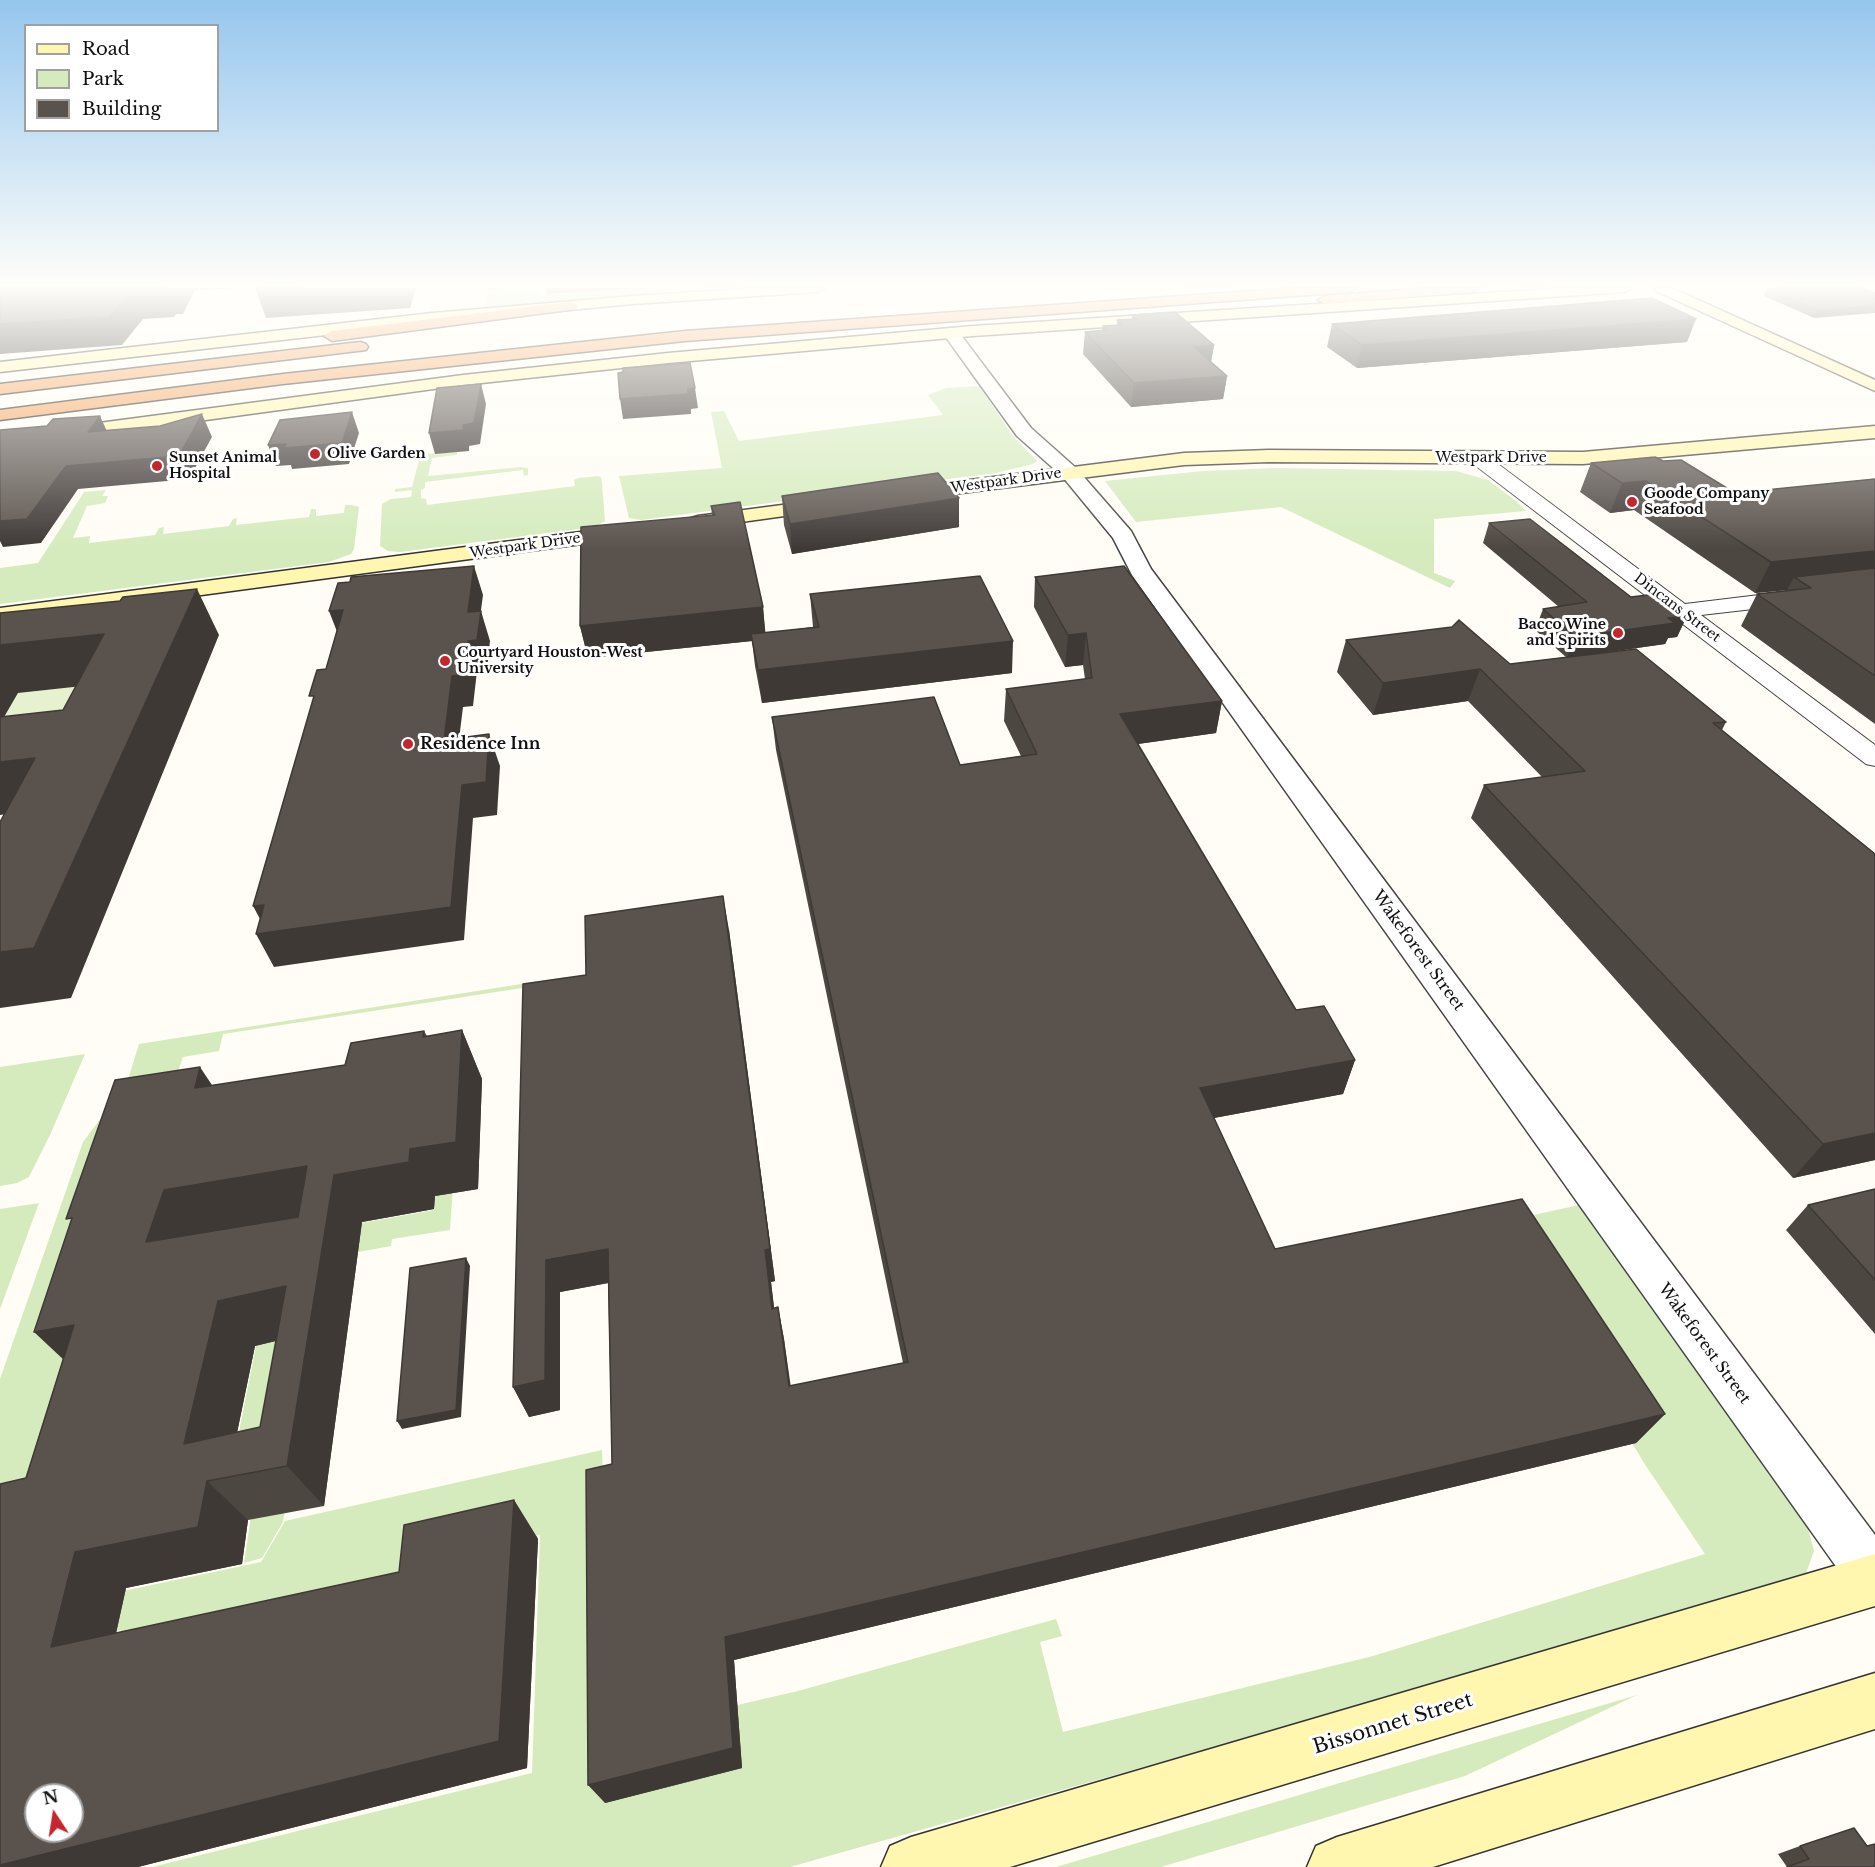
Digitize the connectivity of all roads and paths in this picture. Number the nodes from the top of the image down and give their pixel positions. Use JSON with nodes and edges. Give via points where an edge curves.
{"nodes":[{"id":1,"x":30,"y":375,"type":"edge"},
{"id":2,"x":120,"y":375,"type":"edge"},
{"id":3,"x":218,"y":375,"type":"edge"},
{"id":4,"x":319,"y":375,"type":"edge"},
{"id":5,"x":508,"y":375,"type":"edge"},
{"id":6,"x":982,"y":375,"type":"edge"},
{"id":7,"x":1851,"y":375,"type":"edge"},
{"id":8,"x":0,"y":379,"type":"edge"},
{"id":9,"x":463,"y":380,"type":"junction"},
{"id":10,"x":1875,"y":386,"type":"edge"},
{"id":11,"x":0,"y":389,"type":"edge"},
{"id":12,"x":0,"y":402,"type":"edge"},
{"id":13,"x":0,"y":416,"type":"edge"},
{"id":14,"x":0,"y":430,"type":"edge"},
{"id":15,"x":1875,"y":432,"type":"edge"},
{"id":16,"x":0,"y":442,"type":"edge"},
{"id":17,"x":1479,"y":459,"type":"junction"},
{"id":18,"x":1069,"y":472,"type":"junction"},
{"id":19,"x":882,"y":498,"type":"edge"},
{"id":20,"x":847,"y":502,"type":"edge"},
{"id":21,"x":672,"y":526,"type":"edge"},
{"id":22,"x":649,"y":529,"type":"edge"},
{"id":23,"x":1875,"y":588,"type":"edge"},
{"id":24,"x":1681,"y":611,"type":"junction"},
{"id":25,"x":0,"y":615,"type":"edge"},
{"id":26,"x":1875,"y":758,"type":"edge"},
{"id":27,"x":1875,"y":1579,"type":"edge"},
{"id":28,"x":1875,"y":1701,"type":"edge"},
{"id":29,"x":911,"y":1867,"type":"edge"},
{"id":30,"x":1337,"y":1867,"type":"edge"}],
"edges":[{"from":1,"to":8,"type":"highway"},
{"from":2,"to":11,"type":"highway"},
{"from":3,"to":12,"type":"highway"},
{"from":4,"to":13,"type":"highway"},
{"from":5,"to":9,"type":"main road"},
{"from":6,"to":18,"type":"street","name":"Wakeforest Street","via":[[1024,432]]},
{"from":7,"to":10,"type":"main road"},
{"from":9,"to":14,"type":"highway"},
{"from":9,"to":16,"type":"main road"},
{"from":15,"to":17,"type":"main road","name":"Westpark Drive","via":[[1607,457]]},
{"from":17,"to":18,"type":"main road","name":"Westpark Drive","via":[[1237,456]]},
{"from":17,"to":24,"type":"street","name":"Dincans Street"},
{"from":18,"to":19,"type":"main road","name":"Westpark Drive"},
{"from":18,"to":27,"type":"street","name":"Wakeforest Street","via":[[1123,536],[1140,570]]},
{"from":20,"to":21,"type":"main road"},
{"from":22,"to":25,"type":"main road","name":"Westpark Drive"},
{"from":23,"to":24,"type":"street"},
{"from":24,"to":26,"type":"street","name":"Dincans Street"},
{"from":27,"to":29,"type":"main road","name":"Bissonnet Street"},
{"from":28,"to":30,"type":"main road"}]}
